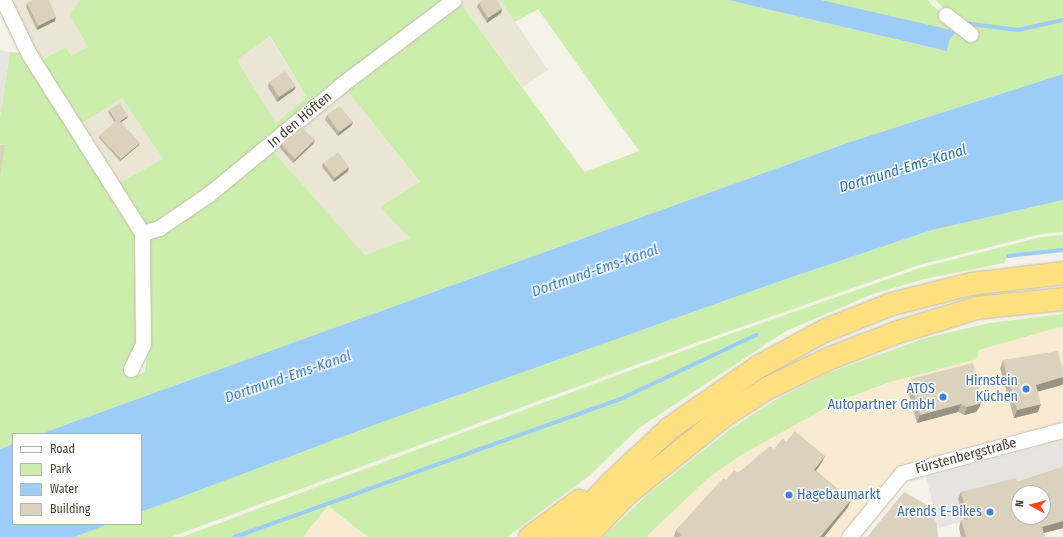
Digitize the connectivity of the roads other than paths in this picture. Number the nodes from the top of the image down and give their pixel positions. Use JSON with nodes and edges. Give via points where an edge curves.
{"nodes":[{"id":1,"x":3,"y":0,"type":"edge"},
{"id":2,"x":454,"y":0,"type":"edge"},
{"id":3,"x":946,"y":15,"type":"dead end"},
{"id":4,"x":970,"y":34,"type":"dead end"},
{"id":5,"x":142,"y":233,"type":"junction"},
{"id":6,"x":1063,"y":274,"type":"edge"},
{"id":7,"x":1063,"y":299,"type":"edge"},
{"id":8,"x":131,"y":369,"type":"dead end"},
{"id":9,"x":692,"y":411,"type":"junction"},
{"id":10,"x":1063,"y":430,"type":"edge"},
{"id":11,"x":530,"y":537,"type":"edge"},
{"id":12,"x":560,"y":537,"type":"edge"},
{"id":13,"x":586,"y":537,"type":"edge"},
{"id":14,"x":849,"y":537,"type":"edge"}],
"edges":[{"from":1,"to":5,"type":"street","via":[[37,67]]},
{"from":2,"to":5,"type":"street","name":"In den Höften","via":[[341,85],[209,194],[159,228]]},
{"from":3,"to":4,"type":"street"},
{"from":5,"to":8,"type":"street","via":[[143,344]]},
{"from":6,"to":9,"type":"highway","via":[[971,284],[892,304],[824,331],[758,367]]},
{"from":7,"to":13,"type":"highway","via":[[977,308],[898,332],[828,359],[768,388],[724,416],[626,495]]},
{"from":9,"to":11,"type":"highway","via":[[654,431],[585,497]]},
{"from":9,"to":12,"type":"highway","via":[[639,456]]},
{"from":10,"to":14,"type":"street","name":"Fürstenbergstraße","via":[[902,473]]}]}
